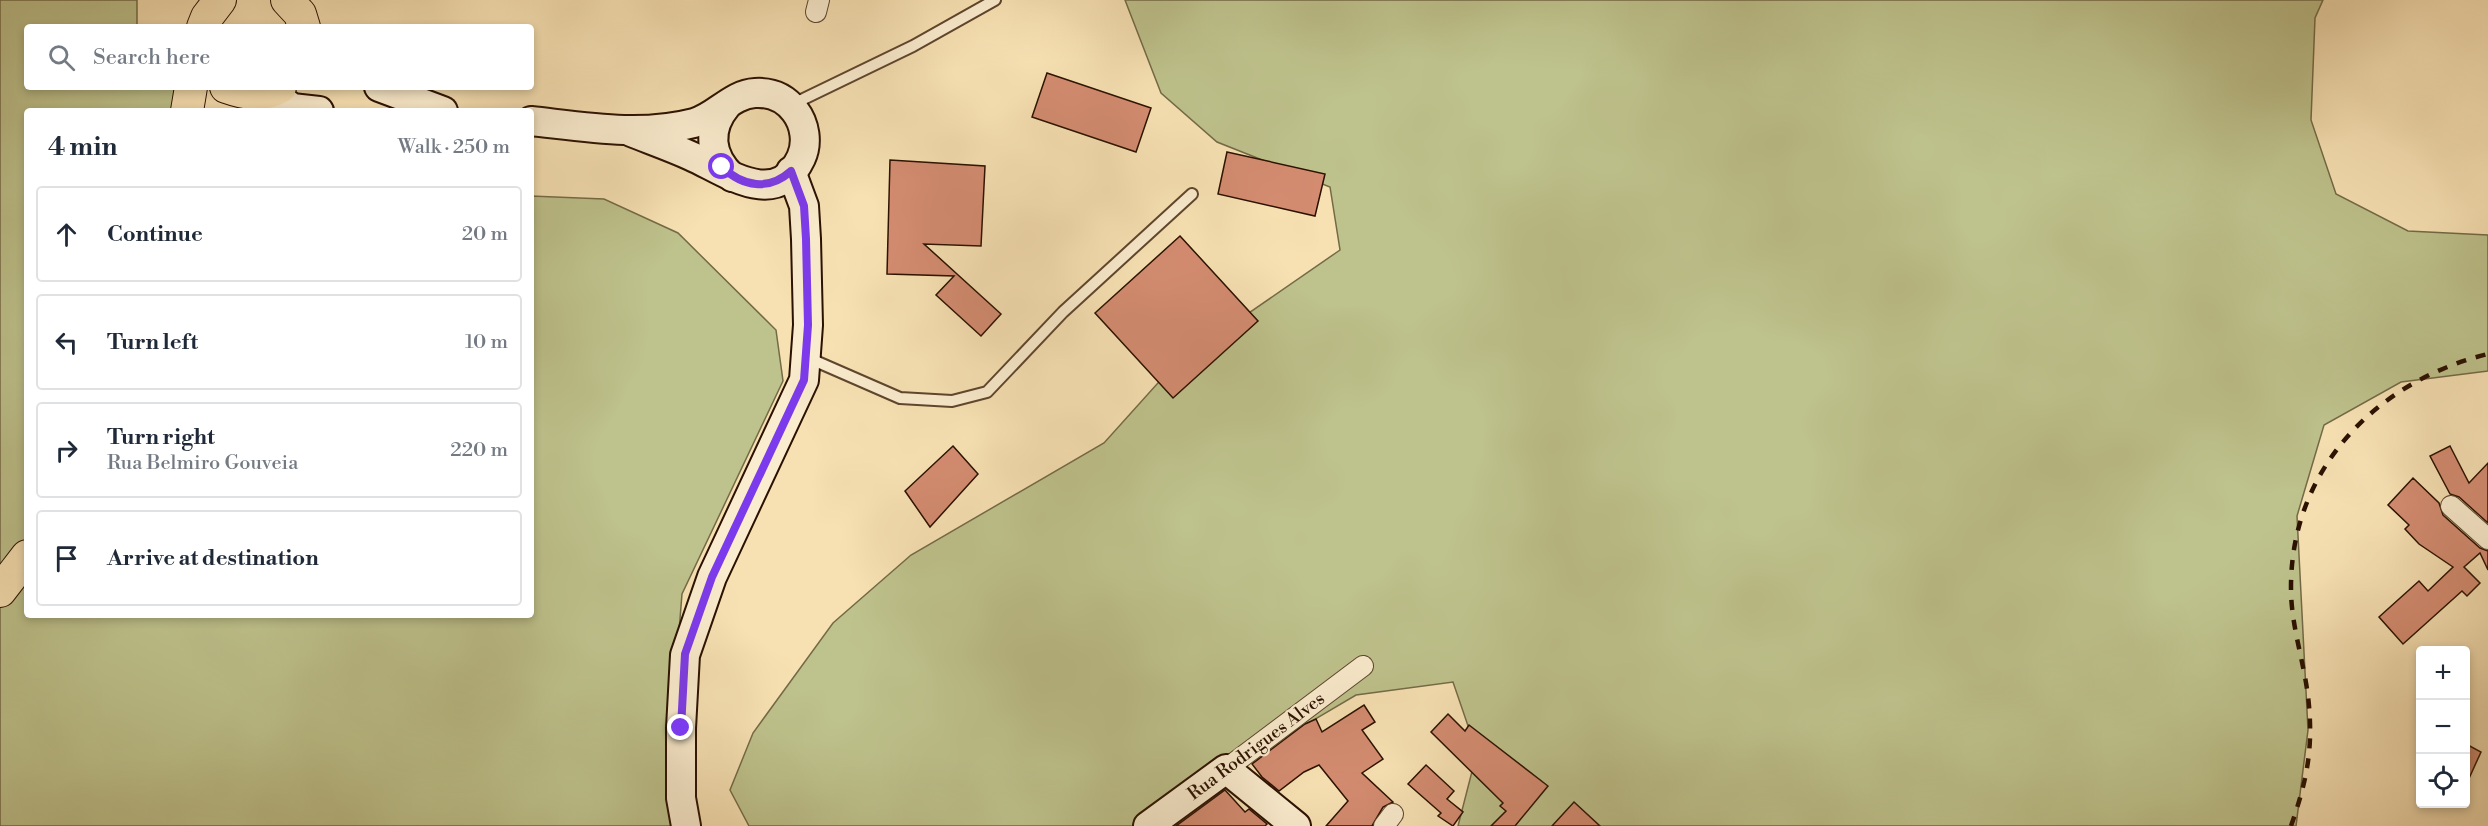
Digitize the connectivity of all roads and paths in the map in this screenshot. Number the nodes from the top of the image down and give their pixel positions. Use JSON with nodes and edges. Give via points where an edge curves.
{"nodes":[{"id":1,"x":995,"y":0,"type":"edge"},
{"id":2,"x":190,"y":90,"type":"edge"},
{"id":3,"x":234,"y":90,"type":"edge"},
{"id":4,"x":388,"y":90,"type":"edge"},
{"id":5,"x":266,"y":96,"type":"edge"},
{"id":6,"x":727,"y":105,"type":"junction"},
{"id":7,"x":791,"y":105,"type":"junction"},
{"id":8,"x":188,"y":108,"type":"edge"},
{"id":9,"x":292,"y":108,"type":"edge"},
{"id":10,"x":435,"y":108,"type":"edge"},
{"id":11,"x":534,"y":121,"type":"edge"},
{"id":12,"x":631,"y":132,"type":"junction"},
{"id":13,"x":791,"y":171,"type":"junction"},
{"id":14,"x":732,"y":177,"type":"junction"},
{"id":15,"x":1192,"y":194,"type":"dead end"},
{"id":16,"x":806,"y":357,"type":"junction"},
{"id":17,"x":2451,"y":506,"type":"dead end"},
{"id":18,"x":2488,"y":539,"type":"edge"},
{"id":19,"x":24,"y":560,"type":"edge"},
{"id":20,"x":0,"y":591,"type":"edge"},
{"id":21,"x":1363,"y":666,"type":"dead end"},
{"id":22,"x":1226,"y":769,"type":"junction"},
{"id":23,"x":686,"y":826,"type":"edge"},
{"id":24,"x":1148,"y":826,"type":"edge"},
{"id":25,"x":1296,"y":826,"type":"edge"}],
"edges":[{"from":1,"to":7,"type":"lane","via":[[913,46]]},
{"from":2,"to":8,"type":"main road"},
{"from":3,"to":5,"type":"main road"},
{"from":4,"to":10,"type":"street"},
{"from":5,"to":9,"type":"street"},
{"from":6,"to":7,"type":"street","via":[[752,93],[766,93]]},
{"from":6,"to":12,"type":"street","via":[[696,123]]},
{"from":6,"to":14,"type":"street","via":[[713,128],[712,142],[715,155]]},
{"from":7,"to":13,"type":"street","via":[[804,129],[805,143],[802,156]]},
{"from":11,"to":12,"type":"street"},
{"from":12,"to":14,"type":"street"},
{"from":13,"to":14,"type":"street","via":[[772,183],[758,185]]},
{"from":13,"to":16,"type":"street","via":[[804,206]]},
{"from":15,"to":16,"type":"lane","via":[[1063,312],[987,392],[952,401],[900,398]]},
{"from":16,"to":23,"type":"street","via":[[804,380],[712,577],[685,654],[681,798]]},
{"from":17,"to":18,"type":"street"},
{"from":19,"to":20,"type":"main road"},
{"from":21,"to":22,"type":"street","name":"Rua Rodrigues Alves"},
{"from":22,"to":24,"type":"street","name":"Rua Rodrigues Alves"},
{"from":22,"to":25,"type":"street"}]}
